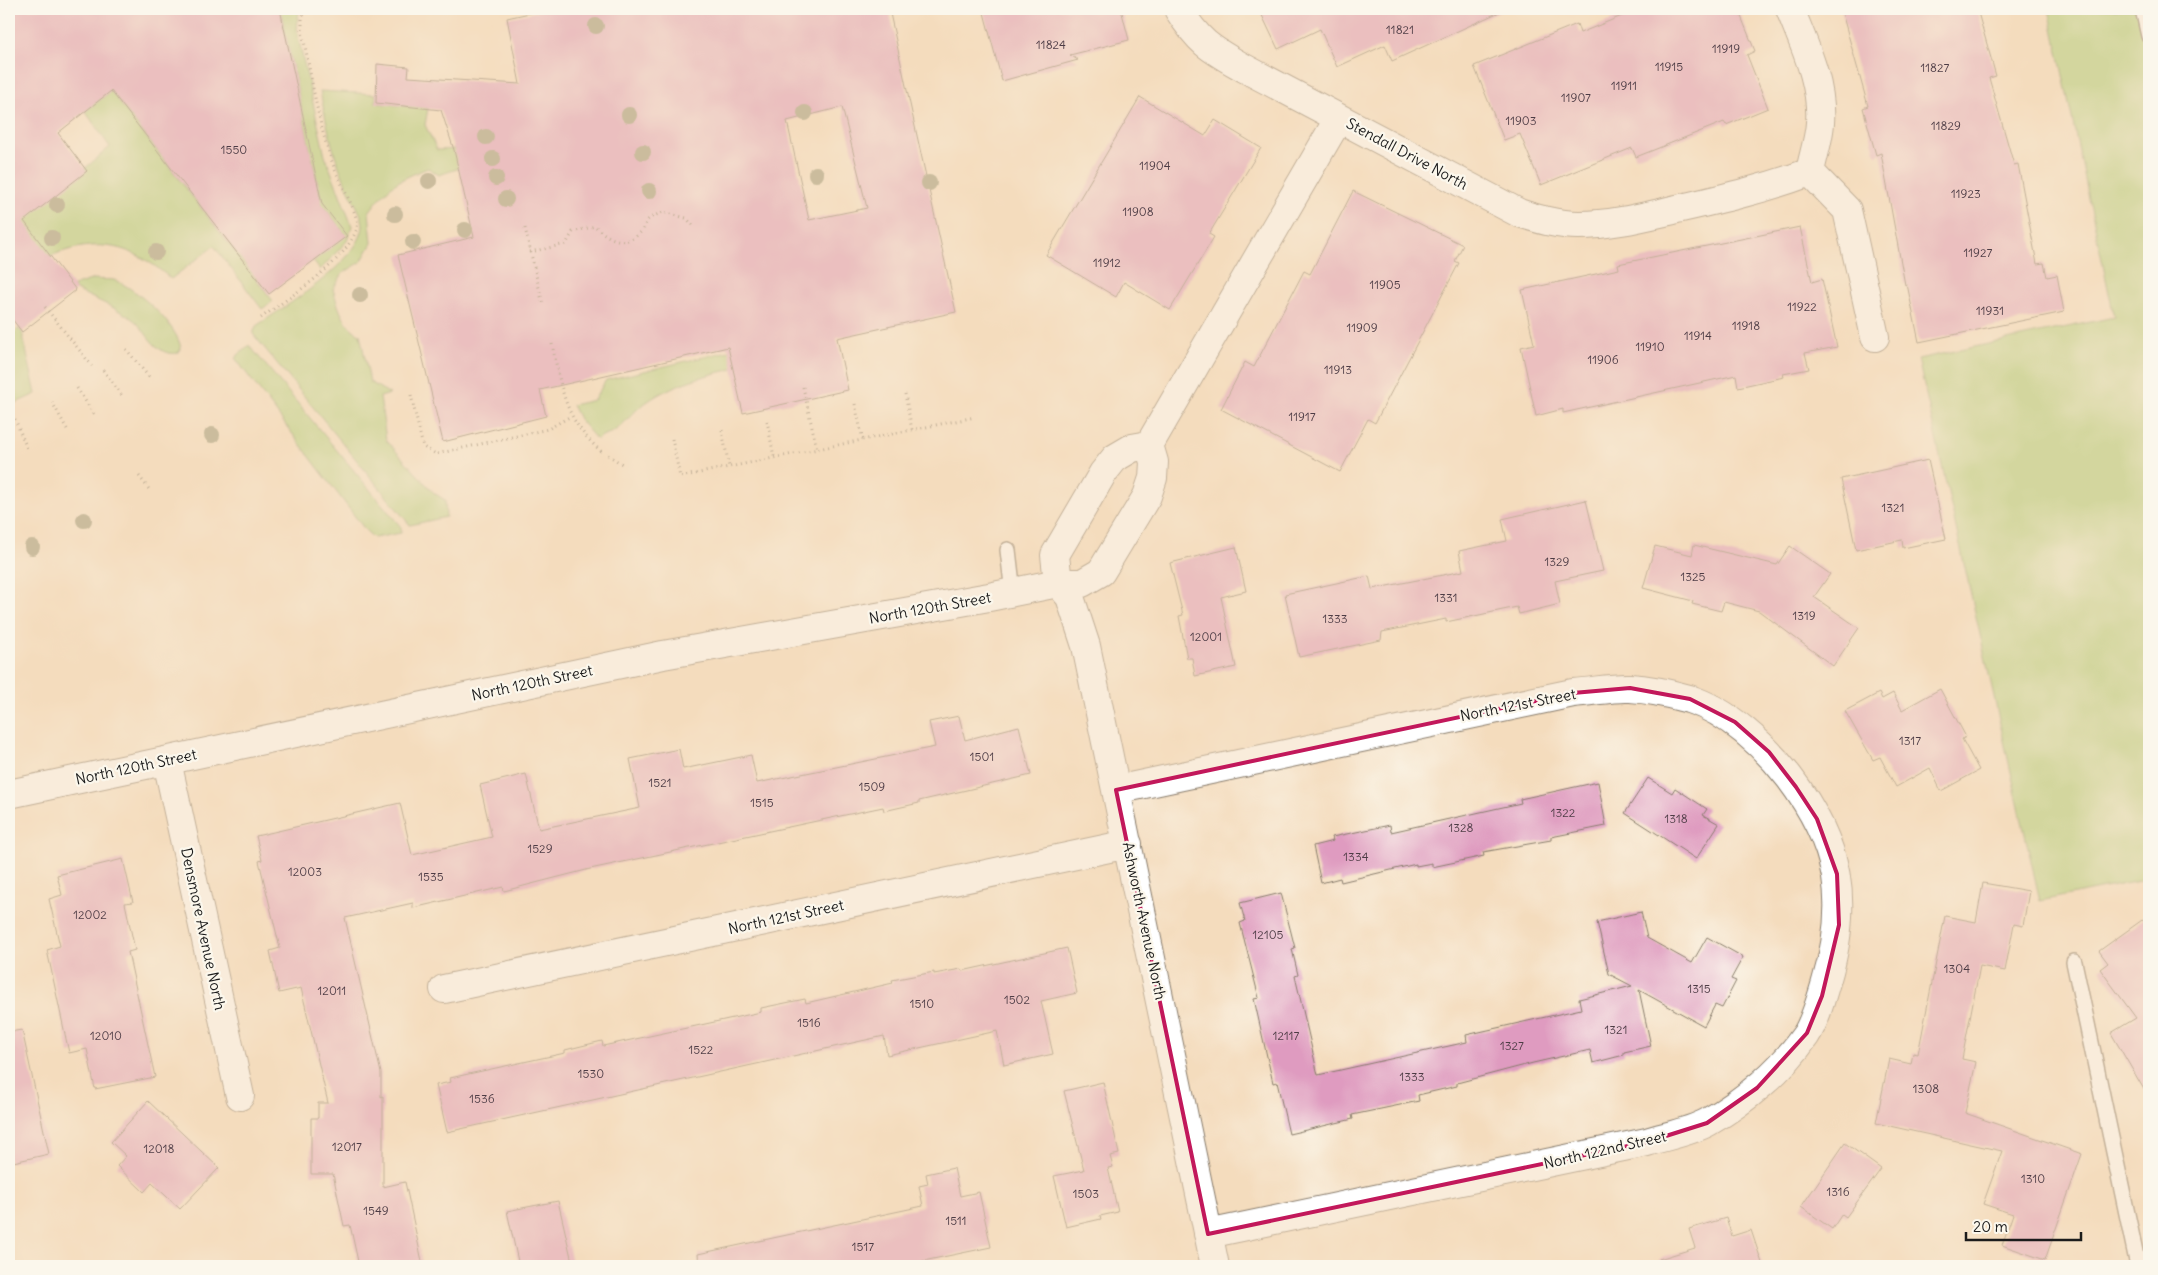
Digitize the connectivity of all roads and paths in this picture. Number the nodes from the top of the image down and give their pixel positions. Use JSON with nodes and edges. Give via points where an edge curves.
{"nodes":[{"id":1,"x":308,"y":9,"type":"edge"},
{"id":2,"x":1178,"y":9,"type":"edge"},
{"id":3,"x":1790,"y":9,"type":"edge"},
{"id":4,"x":2143,"y":9,"type":"edge"},
{"id":5,"x":2149,"y":36,"type":"edge"},
{"id":6,"x":1339,"y":118,"type":"junction"},
{"id":7,"x":1810,"y":172,"type":"junction"},
{"id":8,"x":693,"y":225,"type":"dead end"},
{"id":9,"x":525,"y":228,"type":"dead end"},
{"id":10,"x":530,"y":252,"type":"junction"},
{"id":11,"x":543,"y":305,"type":"dead end"},
{"id":12,"x":45,"y":307,"type":"dead end"},
{"id":13,"x":260,"y":318,"type":"dead end"},
{"id":14,"x":1875,"y":337,"type":"dead end"},
{"id":15,"x":552,"y":344,"type":"dead end"},
{"id":16,"x":126,"y":350,"type":"dead end"},
{"id":17,"x":92,"y":366,"type":"dead end"},
{"id":18,"x":103,"y":370,"type":"dead end"},
{"id":19,"x":149,"y":376,"type":"dead end"},
{"id":20,"x":803,"y":387,"type":"dead end"},
{"id":21,"x":77,"y":388,"type":"dead end"},
{"id":22,"x":905,"y":394,"type":"dead end"},
{"id":23,"x":411,"y":395,"type":"dead end"},
{"id":24,"x":123,"y":397,"type":"dead end"},
{"id":25,"x":52,"y":402,"type":"dead end"},
{"id":26,"x":855,"y":404,"type":"dead end"},
{"id":27,"x":95,"y":416,"type":"dead end"},
{"id":28,"x":571,"y":416,"type":"junction"},
{"id":29,"x":975,"y":417,"type":"dead end"},
{"id":30,"x":15,"y":419,"type":"dead end"},
{"id":31,"x":767,"y":421,"type":"dead end"},
{"id":32,"x":722,"y":430,"type":"dead end"},
{"id":33,"x":912,"y":430,"type":"junction"},
{"id":34,"x":68,"y":431,"type":"dead end"},
{"id":35,"x":672,"y":439,"type":"dead end"},
{"id":36,"x":862,"y":440,"type":"junction"},
{"id":37,"x":1149,"y":445,"type":"junction"},
{"id":38,"x":817,"y":449,"type":"junction"},
{"id":39,"x":28,"y":451,"type":"dead end"},
{"id":40,"x":602,"y":452,"type":"dead end"},
{"id":41,"x":608,"y":456,"type":"dead end"},
{"id":42,"x":774,"y":457,"type":"junction"},
{"id":43,"x":622,"y":464,"type":"dead end"},
{"id":44,"x":729,"y":467,"type":"junction"},
{"id":45,"x":139,"y":476,"type":"dead end"},
{"id":46,"x":152,"y":492,"type":"dead end"},
{"id":47,"x":1008,"y":550,"type":"dead end"},
{"id":48,"x":1058,"y":583,"type":"junction"},
{"id":49,"x":1013,"y":593,"type":"junction"},
{"id":50,"x":167,"y":761,"type":"junction"},
{"id":51,"x":1116,"y":790,"type":"junction"},
{"id":52,"x":9,"y":794,"type":"edge"},
{"id":53,"x":1128,"y":844,"type":"junction"},
{"id":54,"x":1837,"y":874,"type":"joint"},
{"id":55,"x":2074,"y":962,"type":"dead end"},
{"id":56,"x":444,"y":989,"type":"dead end"},
{"id":57,"x":240,"y":1096,"type":"dead end"},
{"id":58,"x":1208,"y":1234,"type":"junction"},
{"id":59,"x":1215,"y":1266,"type":"edge"},
{"id":60,"x":2138,"y":1266,"type":"edge"}],
"edges":[{"from":1,"to":13,"type":"path","via":[[302,17],[302,31],[328,153],[358,226],[330,267]]},
{"from":2,"to":6,"type":"street","via":[[1206,46]]},
{"from":3,"to":7,"type":"street","via":[[1820,100],[1820,124]]},
{"from":4,"to":5,"type":"lane"},
{"from":6,"to":7,"type":"street","name":"Stendall Drive North","via":[[1519,213],[1577,225],[1604,224],[1694,205],[1758,190]]},
{"from":6,"to":37,"type":"street","name":"Stendall Drive North"},
{"from":7,"to":14,"type":"street","via":[[1847,210]]},
{"from":8,"to":10,"type":"path","via":[[686,218],[663,212],[647,220],[634,237],[608,239],[595,226],[573,232],[566,244]]},
{"from":9,"to":10,"type":"path"},
{"from":10,"to":11,"type":"path"},
{"from":12,"to":17,"type":"path"},
{"from":15,"to":28,"type":"path","via":[[564,400]]},
{"from":16,"to":19,"type":"path"},
{"from":18,"to":24,"type":"path"},
{"from":20,"to":38,"type":"path"},
{"from":21,"to":27,"type":"path"},
{"from":22,"to":33,"type":"path"},
{"from":23,"to":28,"type":"path","via":[[423,447],[436,454],[548,429]]},
{"from":25,"to":34,"type":"path"},
{"from":26,"to":36,"type":"path"},
{"from":28,"to":40,"type":"path","via":[[590,442]]},
{"from":29,"to":33,"type":"path"},
{"from":30,"to":39,"type":"path"},
{"from":31,"to":42,"type":"path"},
{"from":32,"to":44,"type":"path"},
{"from":33,"to":36,"type":"path"},
{"from":35,"to":44,"type":"path","via":[[680,477]]},
{"from":36,"to":38,"type":"path"},
{"from":37,"to":48,"type":"street","via":[[1132,448],[1115,458],[1103,473],[1055,555]]},
{"from":37,"to":48,"type":"street","via":[[1154,462],[1147,496],[1101,572],[1082,582]]},
{"from":38,"to":42,"type":"path"},
{"from":41,"to":43,"type":"path"},
{"from":42,"to":44,"type":"path"},
{"from":45,"to":46,"type":"path"},
{"from":47,"to":49,"type":"lane"},
{"from":48,"to":49,"type":"street","name":"North 120th Street"},
{"from":48,"to":51,"type":"street","name":"Ashworth Avenue North","via":[[1070,597],[1084,638]]},
{"from":49,"to":50,"type":"street","name":"North 120th Street","via":[[662,655]]},
{"from":50,"to":52,"type":"street","name":"North 120th Street"},
{"from":50,"to":57,"type":"street","name":"Densmore Avenue North"},
{"from":51,"to":53,"type":"street","name":"Ashworth Avenue North"},
{"from":51,"to":54,"type":"street","name":"North 121st Street","via":[[1573,693],[1630,688],[1690,700],[1735,722],[1769,752],[1817,819]]},
{"from":53,"to":56,"type":"street","name":"North 121st Street"},
{"from":53,"to":58,"type":"street","name":"Ashworth Avenue North"},
{"from":54,"to":58,"type":"street","name":"North 122nd Street","via":[[1839,925],[1834,958],[1807,1033],[1793,1053],[1758,1088],[1707,1123],[1647,1142]]},
{"from":55,"to":60,"type":"lane"},
{"from":58,"to":59,"type":"street","name":"Ashworth Avenue North"}]}
